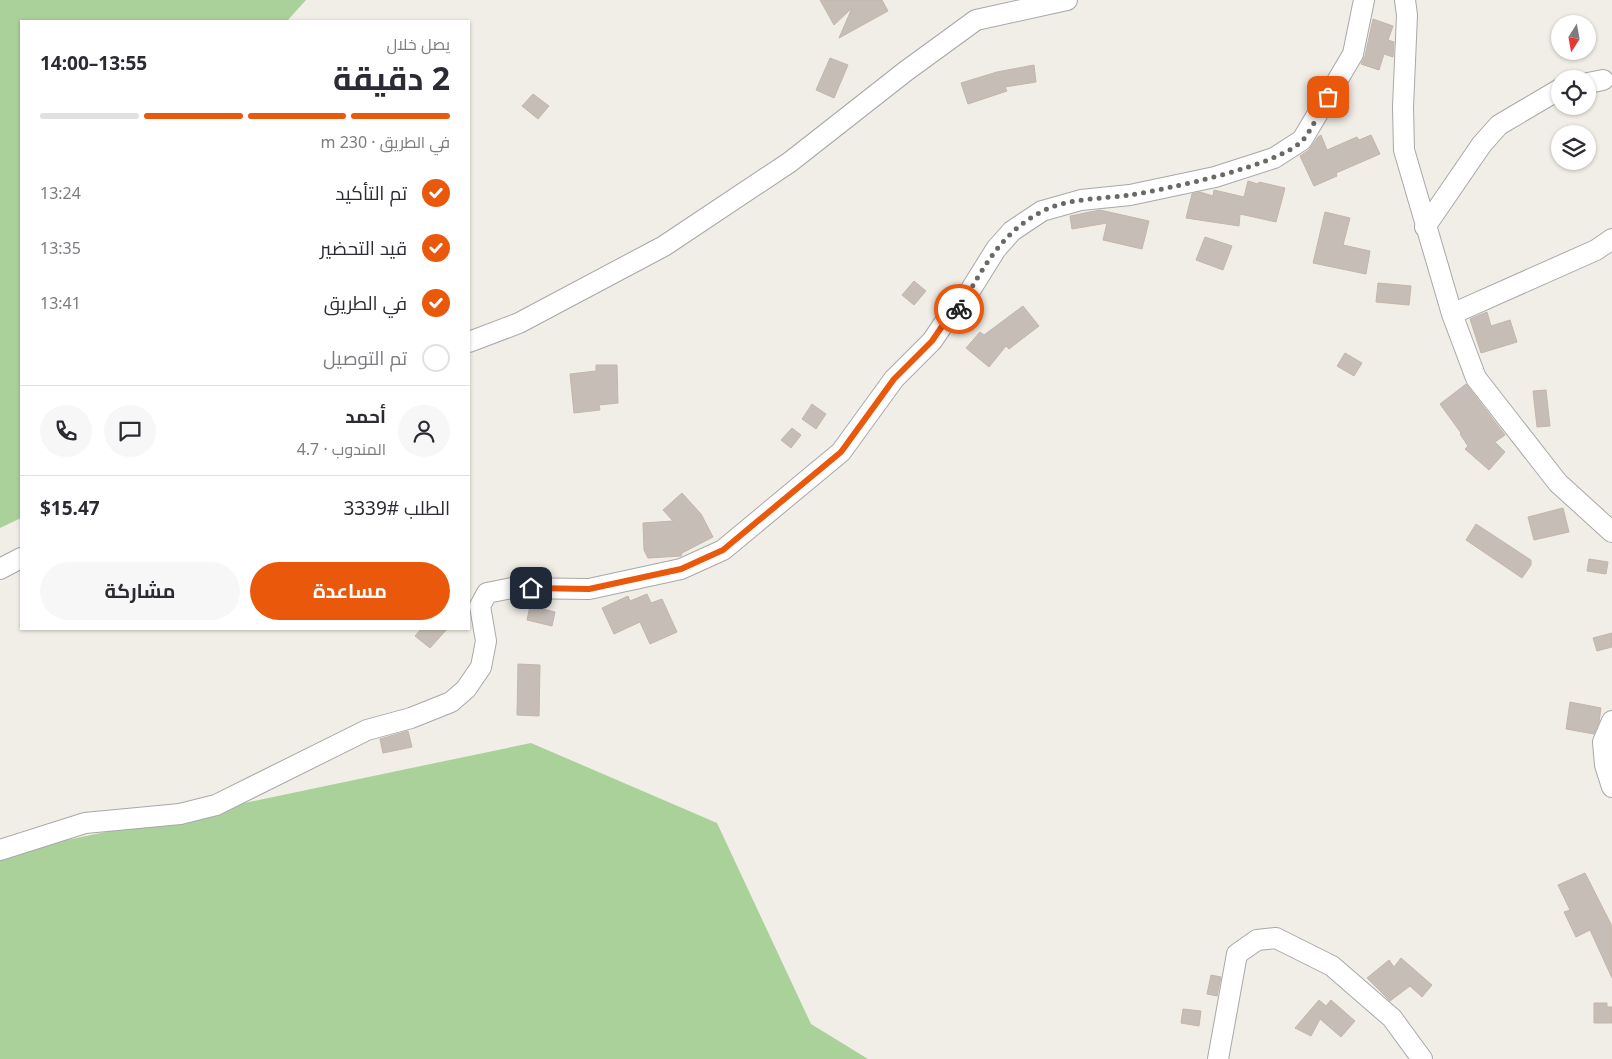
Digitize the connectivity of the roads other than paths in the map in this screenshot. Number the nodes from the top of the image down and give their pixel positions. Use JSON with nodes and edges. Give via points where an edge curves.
{"nodes":[{"id":1,"x":1067,"y":0,"type":"edge"},
{"id":2,"x":1364,"y":0,"type":"edge"},
{"id":3,"x":1405,"y":0,"type":"edge"},
{"id":4,"x":1551,"y":95,"type":"edge"},
{"id":5,"x":1425,"y":227,"type":"junction"},
{"id":6,"x":1612,"y":239,"type":"edge"},
{"id":7,"x":1452,"y":314,"type":"junction"},
{"id":8,"x":470,"y":342,"type":"edge"},
{"id":9,"x":1612,"y":532,"type":"edge"},
{"id":10,"x":20,"y":558,"type":"edge"},
{"id":11,"x":0,"y":568,"type":"edge"},
{"id":12,"x":1612,"y":721,"type":"edge"},
{"id":13,"x":1612,"y":787,"type":"edge"},
{"id":14,"x":0,"y":850,"type":"edge"},
{"id":15,"x":1218,"y":1059,"type":"edge"},
{"id":16,"x":1422,"y":1059,"type":"edge"}],
"edges":[{"from":1,"to":8,"type":"street","via":[[976,20],[790,162],[664,246],[519,322]]},
{"from":2,"to":14,"type":"street","via":[[1353,54],[1302,140],[1274,158],[1215,177],[1130,195],[1081,200],[1042,211],[1012,231],[996,249],[958,310],[949,316],[932,341],[894,379],[841,452],[723,550],[681,569],[589,589],[512,588],[487,593],[480,606],[486,641],[481,667],[466,689],[451,702],[411,718],[366,730],[216,805],[180,814],[85,823]]},
{"from":3,"to":5,"type":"street","via":[[1404,150]]},
{"from":4,"to":5,"type":"street","via":[[1499,125],[1482,144]]},
{"from":5,"to":7,"type":"street"},
{"from":6,"to":7,"type":"street","via":[[1596,250]]},
{"from":7,"to":9,"type":"street","via":[[1476,378],[1558,483]]},
{"from":10,"to":11,"type":"street"},
{"from":12,"to":13,"type":"street","via":[[1602,742]]},
{"from":15,"to":16,"type":"street","via":[[1237,954],[1257,940],[1276,938],[1332,966],[1364,992],[1392,1018]]}]}
